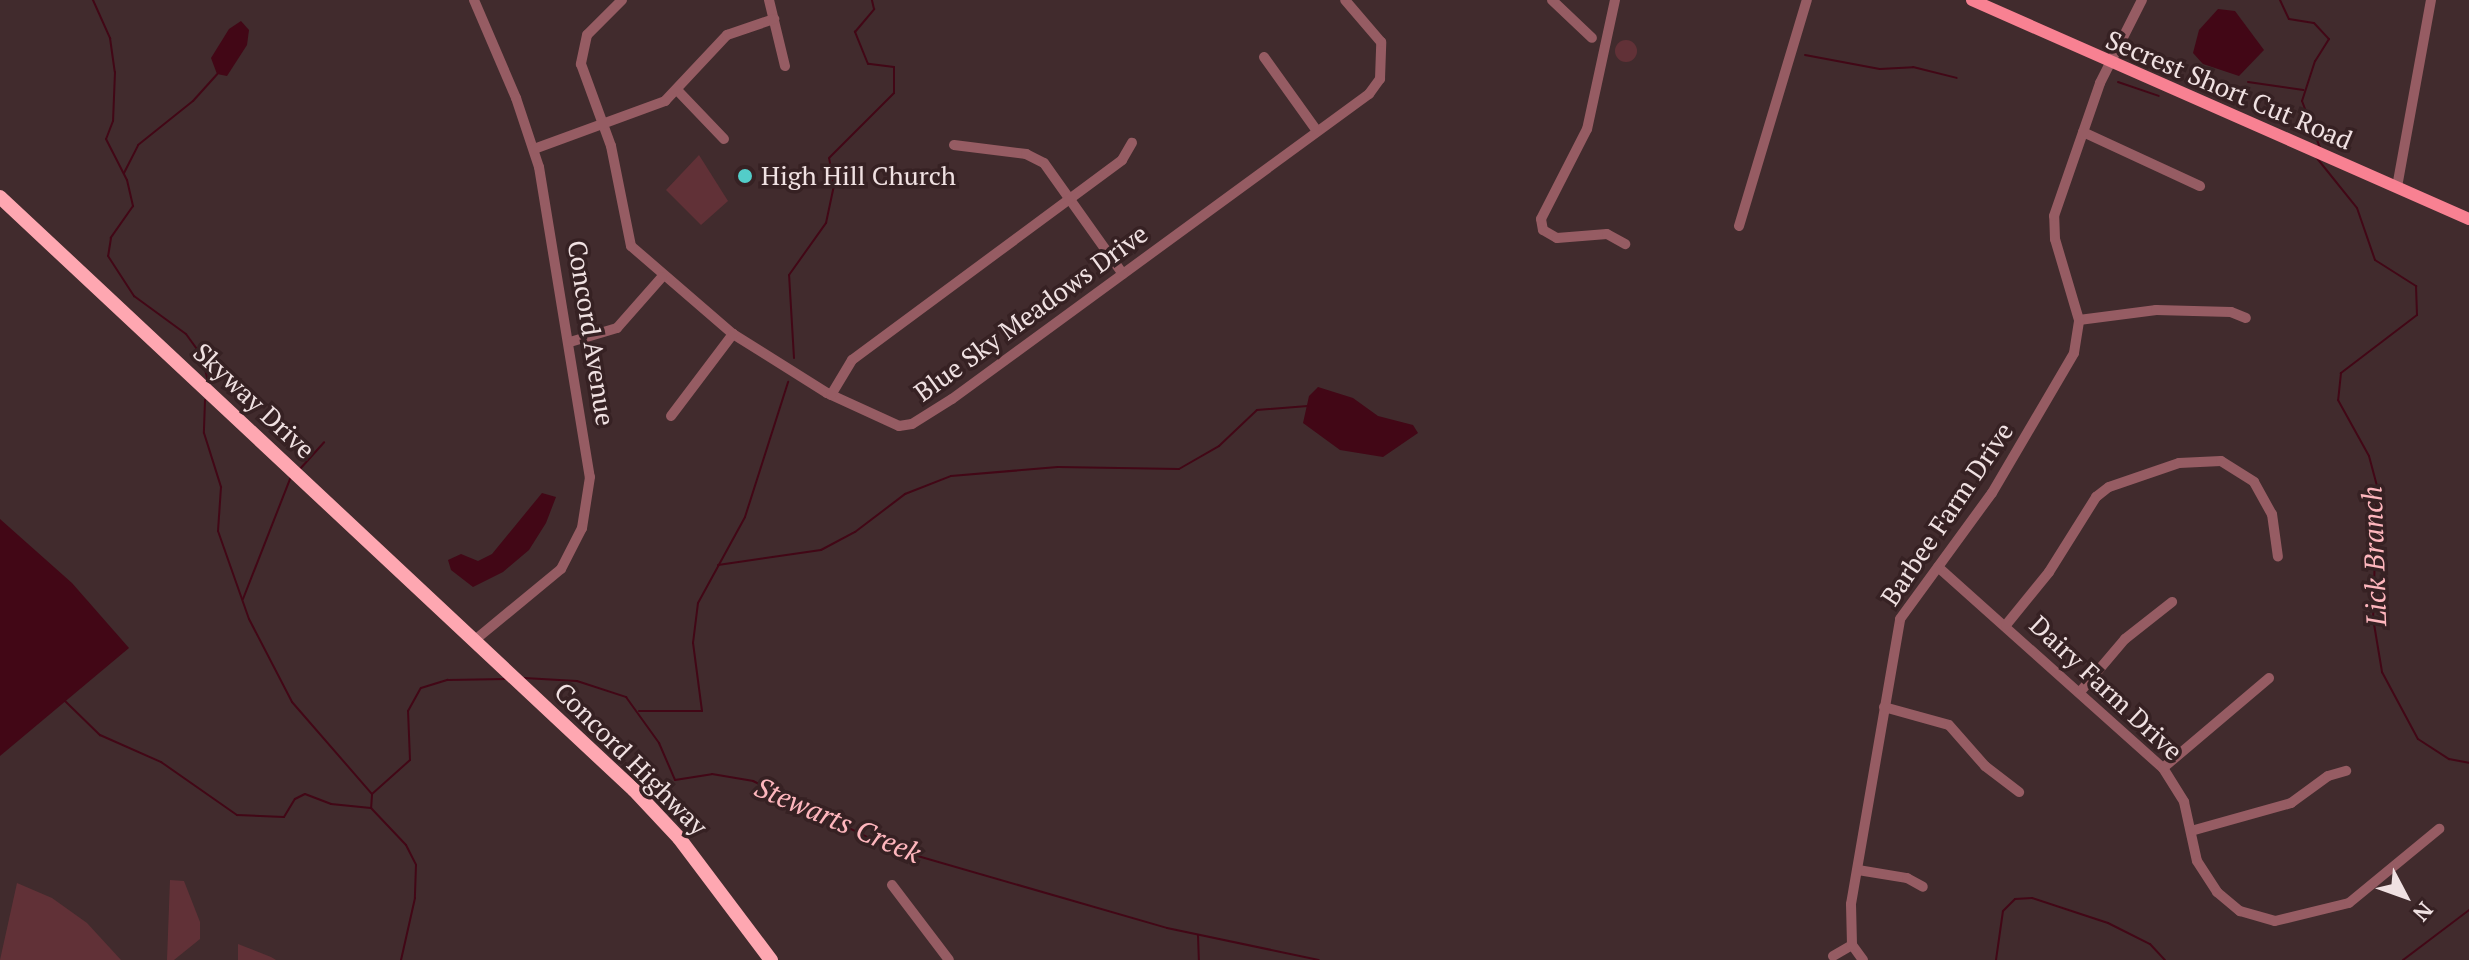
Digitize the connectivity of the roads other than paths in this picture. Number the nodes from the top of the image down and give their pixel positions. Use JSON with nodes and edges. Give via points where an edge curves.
{"nodes":[{"id":1,"x":474,"y":0,"type":"edge"},
{"id":2,"x":622,"y":0,"type":"edge"},
{"id":3,"x":769,"y":0,"type":"edge"},
{"id":4,"x":1345,"y":0,"type":"edge"},
{"id":5,"x":1552,"y":0,"type":"edge"},
{"id":6,"x":1615,"y":0,"type":"edge"},
{"id":7,"x":1807,"y":0,"type":"edge"},
{"id":8,"x":1972,"y":0,"type":"edge"},
{"id":9,"x":2142,"y":0,"type":"edge"},
{"id":10,"x":2431,"y":0,"type":"edge"},
{"id":11,"x":774,"y":19,"type":"junction"},
{"id":12,"x":1592,"y":38,"type":"dead end"},
{"id":13,"x":1264,"y":57,"type":"dead end"},
{"id":14,"x":2109,"y":63,"type":"junction"},
{"id":15,"x":785,"y":66,"type":"dead end"},
{"id":16,"x":679,"y":92,"type":"junction"},
{"id":17,"x":604,"y":124,"type":"junction"},
{"id":18,"x":1317,"y":131,"type":"junction"},
{"id":19,"x":2083,"y":132,"type":"junction"},
{"id":20,"x":724,"y":139,"type":"dead end"},
{"id":21,"x":1132,"y":143,"type":"dead end"},
{"id":22,"x":954,"y":145,"type":"dead end"},
{"id":23,"x":534,"y":149,"type":"junction"},
{"id":24,"x":2200,"y":186,"type":"dead end"},
{"id":25,"x":2397,"y":187,"type":"junction"},
{"id":26,"x":0,"y":197,"type":"edge"},
{"id":27,"x":1070,"y":199,"type":"junction"},
{"id":28,"x":2469,"y":219,"type":"edge"},
{"id":29,"x":1739,"y":226,"type":"dead end"},
{"id":30,"x":1625,"y":244,"type":"dead end"},
{"id":31,"x":1123,"y":274,"type":"junction"},
{"id":32,"x":662,"y":277,"type":"junction"},
{"id":33,"x":2246,"y":318,"type":"dead end"},
{"id":34,"x":2079,"y":320,"type":"junction"},
{"id":35,"x":733,"y":334,"type":"junction"},
{"id":36,"x":570,"y":342,"type":"junction"},
{"id":37,"x":831,"y":395,"type":"junction"},
{"id":38,"x":671,"y":416,"type":"dead end"},
{"id":39,"x":2278,"y":557,"type":"dead end"},
{"id":40,"x":1938,"y":567,"type":"junction"},
{"id":41,"x":2172,"y":602,"type":"dead end"},
{"id":42,"x":2006,"y":625,"type":"junction"},
{"id":43,"x":475,"y":640,"type":"junction"},
{"id":44,"x":2269,"y":678,"type":"dead end"},
{"id":45,"x":2080,"y":692,"type":"junction"},
{"id":46,"x":1884,"y":707,"type":"junction"},
{"id":47,"x":2163,"y":768,"type":"junction"},
{"id":48,"x":2346,"y":771,"type":"dead end"},
{"id":49,"x":2019,"y":792,"type":"dead end"},
{"id":50,"x":2439,"y":829,"type":"dead end"},
{"id":51,"x":2191,"y":831,"type":"junction"},
{"id":52,"x":1858,"y":870,"type":"junction"},
{"id":53,"x":892,"y":885,"type":"dead end"},
{"id":54,"x":1923,"y":887,"type":"dead end"},
{"id":55,"x":1852,"y":945,"type":"junction"},
{"id":56,"x":1833,"y":956,"type":"dead end"},
{"id":57,"x":771,"y":960,"type":"edge"},
{"id":58,"x":949,"y":960,"type":"edge"},
{"id":59,"x":1863,"y":960,"type":"edge"}],
"edges":[{"from":1,"to":23,"type":"street","name":"Concord Avenue"},
{"from":2,"to":17,"type":"street","name":"Blue Sky Meadows Drive","via":[[596,22],[581,48],[581,64]]},
{"from":3,"to":11,"type":"street"},
{"from":4,"to":18,"type":"street","name":"Blue Sky Meadows Drive","via":[[1381,42],[1380,79],[1369,94]]},
{"from":5,"to":12,"type":"street"},
{"from":6,"to":30,"type":"street","via":[[1587,129],[1541,219],[1543,230],[1557,238],[1607,234]]},
{"from":7,"to":29,"type":"street"},
{"from":8,"to":14,"type":"main road","name":"Secrest Short Cut Road"},
{"from":9,"to":14,"type":"street","name":"Barbee Farm Drive"},
{"from":10,"to":25,"type":"street"},
{"from":11,"to":15,"type":"street"},
{"from":11,"to":16,"type":"street","via":[[727,35]]},
{"from":13,"to":18,"type":"street"},
{"from":14,"to":19,"type":"street","name":"Barbee Farm Drive"},
{"from":14,"to":25,"type":"main road","name":"Secrest Short Cut Road"},
{"from":16,"to":17,"type":"street"},
{"from":16,"to":20,"type":"street"},
{"from":17,"to":23,"type":"street"},
{"from":17,"to":32,"type":"street","name":"Blue Sky Meadows Drive","via":[[631,246]]},
{"from":18,"to":31,"type":"street","name":"Blue Sky Meadows Drive"},
{"from":19,"to":24,"type":"street"},
{"from":19,"to":34,"type":"street","name":"Barbee Farm Drive","via":[[2053,230]]},
{"from":21,"to":27,"type":"street","via":[[1122,160]]},
{"from":22,"to":27,"type":"street","via":[[1026,154],[1044,163]]},
{"from":23,"to":36,"type":"street","name":"Concord Avenue"},
{"from":25,"to":28,"type":"main road","name":"Secrest Short Cut Road"},
{"from":26,"to":43,"type":"highway","name":"Skyway Drive"},
{"from":27,"to":31,"type":"street"},
{"from":27,"to":37,"type":"street","via":[[852,360]]},
{"from":31,"to":37,"type":"street","name":"Blue Sky Meadows Drive","via":[[912,424],[873,418]]},
{"from":32,"to":35,"type":"street","name":"Blue Sky Meadows Drive"},
{"from":32,"to":36,"type":"street","via":[[617,328]]},
{"from":33,"to":34,"type":"street","via":[[2231,312],[2156,310]]},
{"from":34,"to":40,"type":"street","name":"Barbee Farm Drive","via":[[2074,353],[1990,497]]},
{"from":35,"to":37,"type":"street","name":"Blue Sky Meadows Drive"},
{"from":35,"to":38,"type":"street"},
{"from":36,"to":43,"type":"street","name":"Concord Avenue","via":[[590,477],[582,528],[561,569]]},
{"from":39,"to":42,"type":"street","via":[[2272,514],[2254,482],[2221,461],[2179,463],[2109,487],[2096,497],[2049,572]]},
{"from":40,"to":42,"type":"street","name":"Dairy Farm Drive"},
{"from":40,"to":46,"type":"street","name":"Barbee Farm Drive","via":[[1900,619]]},
{"from":41,"to":45,"type":"street","via":[[2125,639]]},
{"from":42,"to":45,"type":"street","name":"Dairy Farm Drive"},
{"from":43,"to":57,"type":"highway","name":"Concord Highway","via":[[658,815]]},
{"from":44,"to":47,"type":"street"},
{"from":45,"to":47,"type":"street","name":"Dairy Farm Drive"},
{"from":46,"to":49,"type":"street","via":[[1949,725],[1985,766]]},
{"from":46,"to":52,"type":"street","name":"Barbee Farm Drive"},
{"from":47,"to":51,"type":"street","name":"Dairy Farm Drive","via":[[2181,794]]},
{"from":48,"to":51,"type":"street","via":[[2328,776],[2291,803]]},
{"from":50,"to":51,"type":"street","name":"Dairy Farm Drive","via":[[2349,903],[2275,921],[2252,917],[2217,892],[2197,861]]},
{"from":52,"to":54,"type":"street","via":[[1907,878]]},
{"from":52,"to":55,"type":"street","name":"Barbee Farm Drive"},
{"from":53,"to":58,"type":"street"},
{"from":55,"to":56,"type":"street"},
{"from":55,"to":59,"type":"street"}]}
